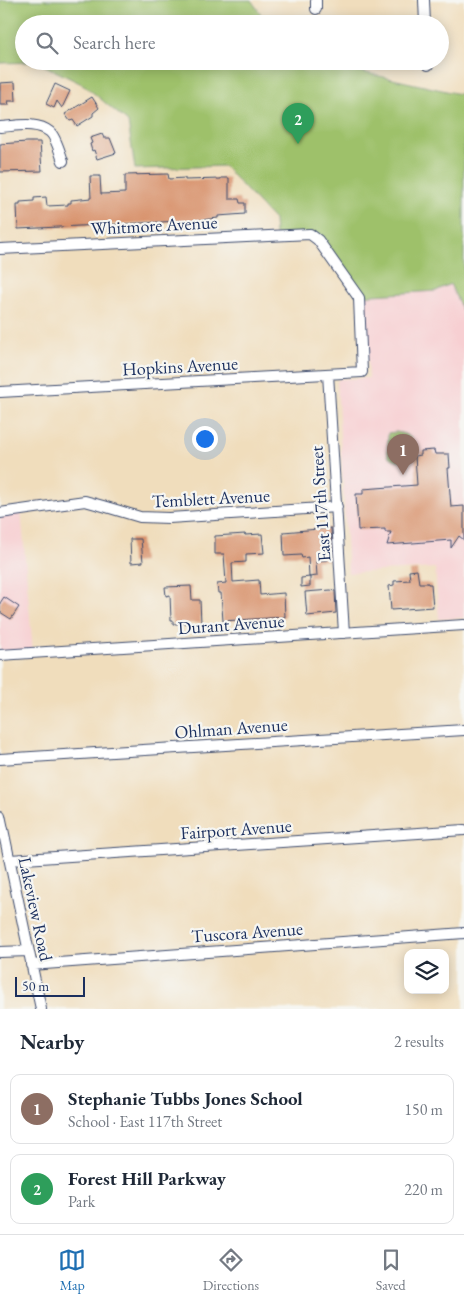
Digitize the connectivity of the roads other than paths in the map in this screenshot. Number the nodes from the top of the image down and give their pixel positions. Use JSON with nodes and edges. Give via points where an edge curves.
{"nodes":[{"id":1,"x":424,"y":0,"type":"edge"},
{"id":2,"x":425,"y":15,"type":"edge"},
{"id":3,"x":0,"y":127,"type":"edge"},
{"id":4,"x":63,"y":161,"type":"dead end"},
{"id":5,"x":0,"y":249,"type":"edge"},
{"id":6,"x":362,"y":372,"type":"joint"},
{"id":7,"x":328,"y":374,"type":"junction"},
{"id":8,"x":0,"y":392,"type":"edge"},
{"id":9,"x":337,"y":507,"type":"junction"},
{"id":10,"x":0,"y":513,"type":"edge"},
{"id":11,"x":464,"y":625,"type":"edge"},
{"id":12,"x":344,"y":632,"type":"junction"},
{"id":13,"x":0,"y":655,"type":"edge"},
{"id":14,"x":464,"y":730,"type":"edge"},
{"id":15,"x":0,"y":759,"type":"edge"},
{"id":16,"x":1,"y":822,"type":"edge"},
{"id":17,"x":464,"y":830,"type":"edge"},
{"id":18,"x":10,"y":860,"type":"junction"},
{"id":19,"x":464,"y":933,"type":"edge"},
{"id":20,"x":28,"y":951,"type":"junction"},
{"id":21,"x":0,"y":952,"type":"edge"},
{"id":22,"x":31,"y":965,"type":"junction"},
{"id":23,"x":41,"y":1009,"type":"edge"}],
"edges":[{"from":1,"to":2,"type":"street"},
{"from":3,"to":4,"type":"street","via":[[36,125],[51,132]]},
{"from":5,"to":6,"type":"street","name":"Whitmore Avenue","via":[[310,234],[318,240],[359,298]]},
{"from":6,"to":7,"type":"street","name":"Hopkins Avenue"},
{"from":7,"to":8,"type":"street","name":"Hopkins Avenue"},
{"from":7,"to":9,"type":"street","name":"East 117th Street"},
{"from":9,"to":10,"type":"street","name":"Temblett Avenue","via":[[169,518],[140,517],[85,501]]},
{"from":9,"to":12,"type":"street","name":"East 117th Street"},
{"from":11,"to":12,"type":"street","name":"Durant Avenue"},
{"from":12,"to":13,"type":"street","name":"Durant Avenue"},
{"from":14,"to":15,"type":"street","name":"Ohlman Avenue"},
{"from":16,"to":18,"type":"street","name":"Lakeview Road"},
{"from":17,"to":18,"type":"street","name":"Fairport Avenue"},
{"from":18,"to":20,"type":"street","name":"Lakeview Road"},
{"from":19,"to":22,"type":"street","name":"Tuscora Avenue"},
{"from":20,"to":21,"type":"street"},
{"from":20,"to":22,"type":"street","name":"Lakeview Road"},
{"from":22,"to":23,"type":"street","name":"Lakeview Road"}]}
